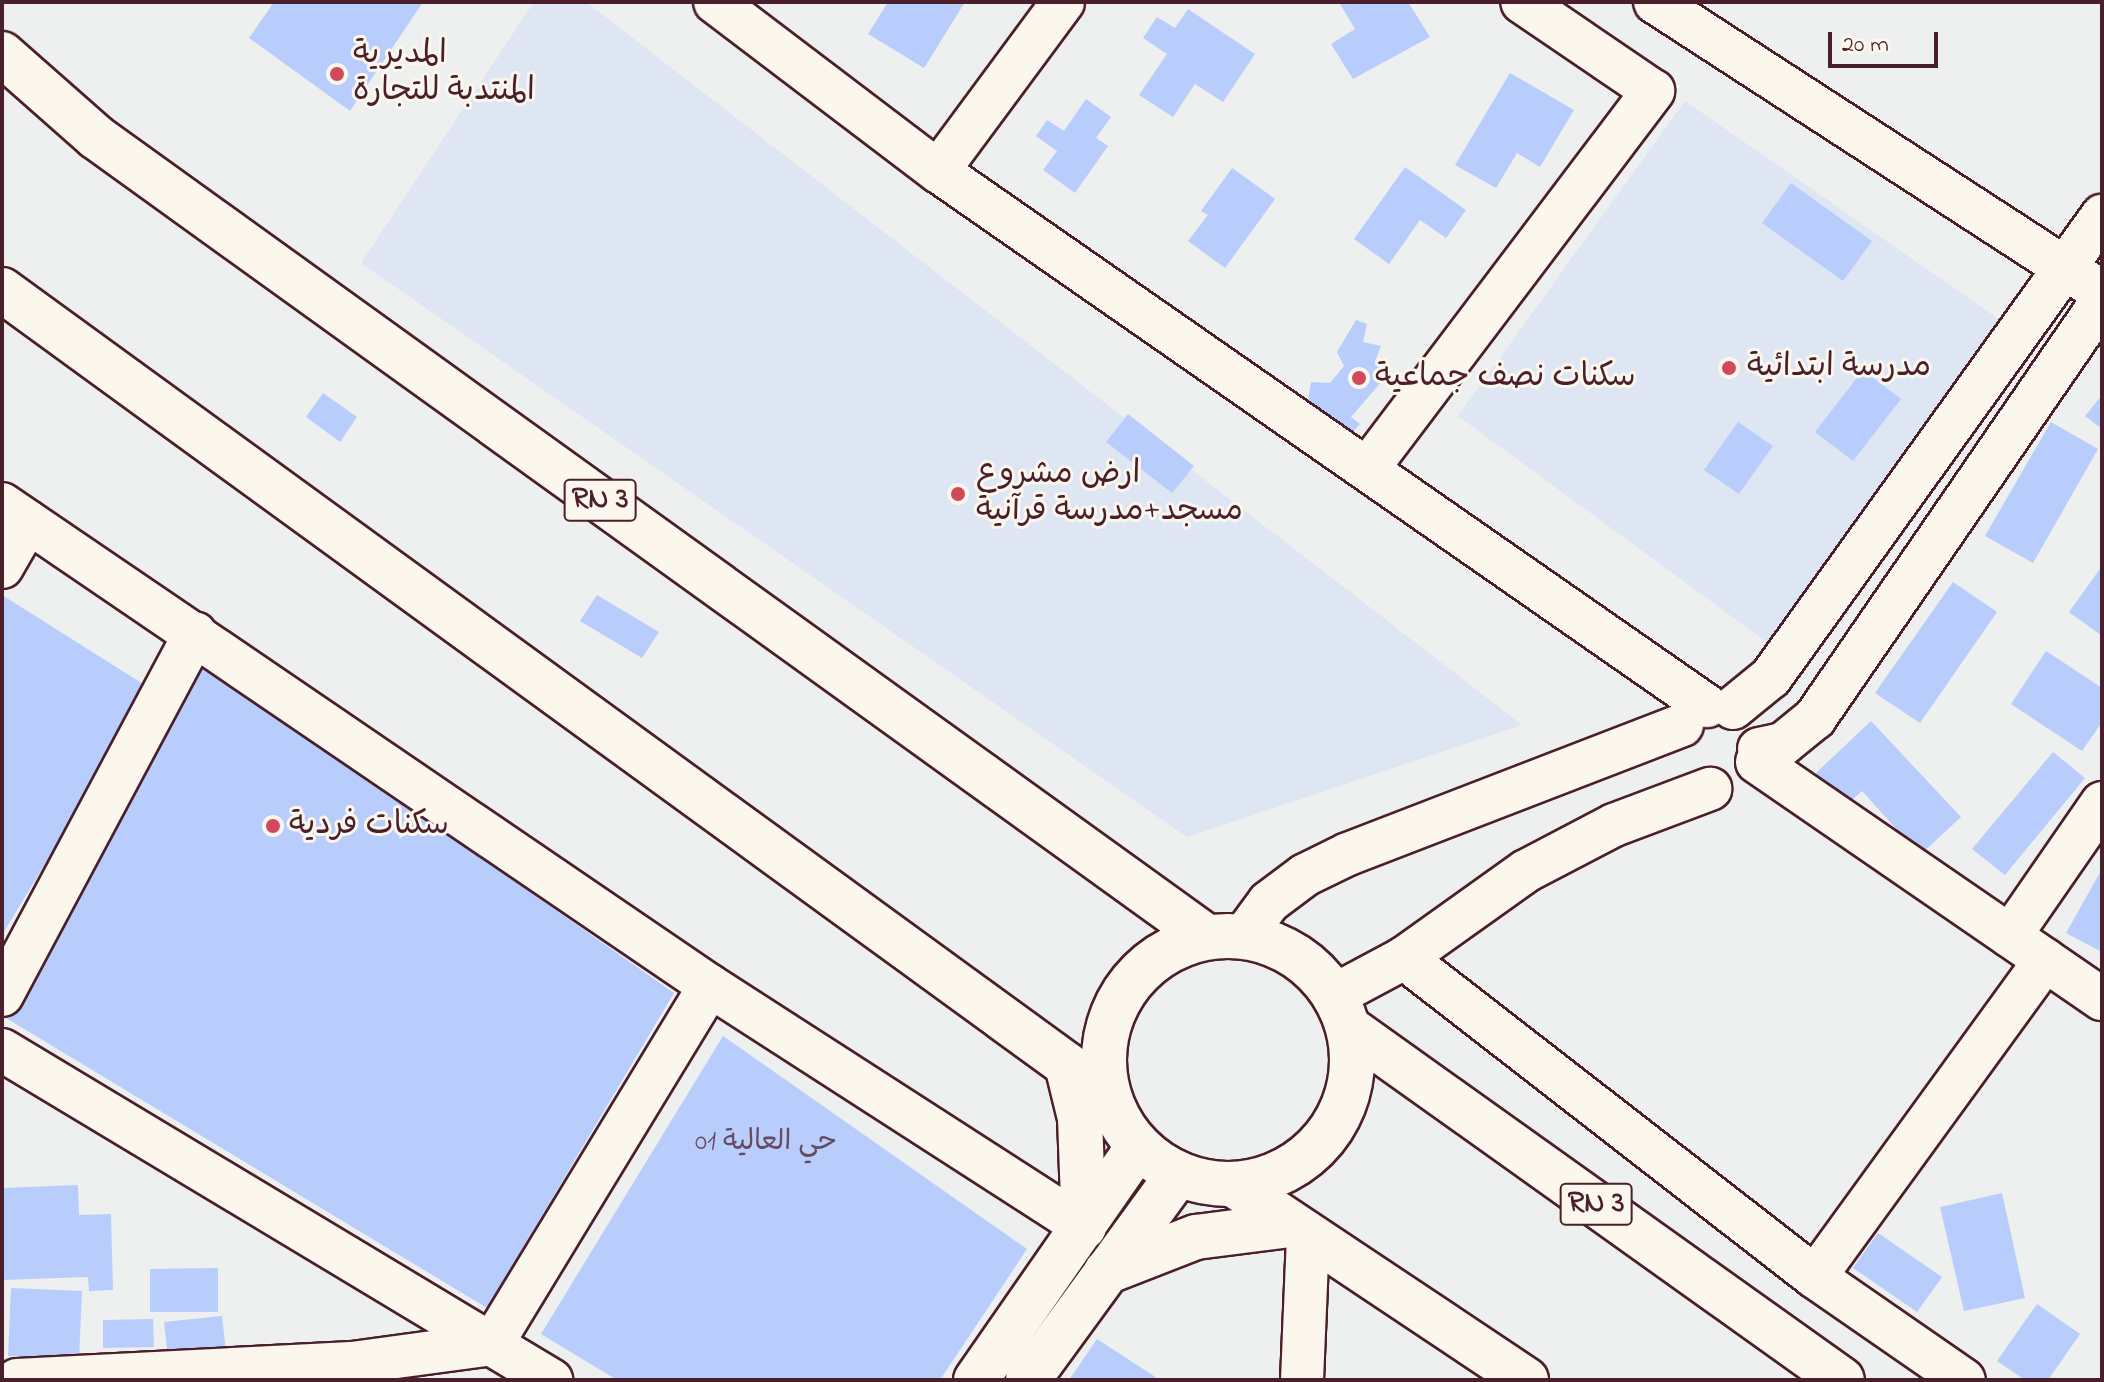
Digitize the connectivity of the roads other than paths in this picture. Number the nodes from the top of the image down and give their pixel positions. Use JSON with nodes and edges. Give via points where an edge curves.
{"nodes":[{"id":1,"x":715,"y":2,"type":"edge"},
{"id":2,"x":1063,"y":2,"type":"edge"},
{"id":3,"x":1522,"y":2,"type":"edge"},
{"id":4,"x":1655,"y":2,"type":"edge"},
{"id":5,"x":2,"y":54,"type":"edge"},
{"id":6,"x":938,"y":171,"type":"junction"},
{"id":7,"x":2102,"y":216,"type":"edge"},
{"id":8,"x":2066,"y":267,"type":"junction"},
{"id":9,"x":2,"y":290,"type":"edge"},
{"id":10,"x":2102,"y":292,"type":"edge"},
{"id":11,"x":2102,"y":301,"type":"edge"},
{"id":12,"x":1368,"y":468,"type":"junction"},
{"id":13,"x":15,"y":513,"type":"edge"},
{"id":14,"x":2,"y":567,"type":"edge"},
{"id":15,"x":195,"y":633,"type":"junction"},
{"id":16,"x":1707,"y":713,"type":"junction"},
{"id":17,"x":1758,"y":755,"type":"junction"},
{"id":18,"x":1710,"y":789,"type":"junction"},
{"id":19,"x":2102,"y":803,"type":"edge"},
{"id":20,"x":1226,"y":936,"type":"junction"},
{"id":21,"x":2010,"y":936,"type":"junction"},
{"id":22,"x":1404,"y":958,"type":"junction"},
{"id":23,"x":2045,"y":960,"type":"junction"},
{"id":24,"x":710,"y":986,"type":"junction"},
{"id":25,"x":2,"y":995,"type":"edge"},
{"id":26,"x":2102,"y":999,"type":"edge"},
{"id":27,"x":1343,"y":1012,"type":"junction"},
{"id":28,"x":2,"y":1050,"type":"edge"},
{"id":29,"x":1067,"y":1065,"type":"junction"},
{"id":30,"x":1107,"y":1094,"type":"junction"},
{"id":31,"x":1138,"y":1147,"type":"junction"},
{"id":32,"x":1178,"y":1174,"type":"junction"},
{"id":33,"x":1234,"y":1185,"type":"junction"},
{"id":34,"x":1084,"y":1227,"type":"junction"},
{"id":35,"x":1299,"y":1231,"type":"junction"},
{"id":36,"x":1100,"y":1275,"type":"junction"},
{"id":37,"x":1815,"y":1277,"type":"junction"},
{"id":38,"x":492,"y":1344,"type":"junction"},
{"id":39,"x":17,"y":1380,"type":"edge"},
{"id":40,"x":551,"y":1380,"type":"edge"},
{"id":41,"x":976,"y":1380,"type":"edge"},
{"id":42,"x":1028,"y":1380,"type":"edge"},
{"id":43,"x":1302,"y":1380,"type":"edge"},
{"id":44,"x":1526,"y":1380,"type":"edge"},
{"id":45,"x":1842,"y":1380,"type":"edge"},
{"id":46,"x":1964,"y":1380,"type":"edge"}],
"edges":[{"from":1,"to":6,"type":"street"},
{"from":2,"to":6,"type":"street"},
{"from":3,"to":12,"type":"street","via":[[1653,91]]},
{"from":4,"to":8,"type":"street"},
{"from":5,"to":20,"type":"main road","number":"RN 3","via":[[96,137]]},
{"from":6,"to":12,"type":"street"},
{"from":7,"to":8,"type":"street"},
{"from":8,"to":10,"type":"street"},
{"from":8,"to":16,"type":"street","via":[[1771,677]]},
{"from":9,"to":29,"type":"main road"},
{"from":11,"to":17,"type":"street","via":[[1815,718],[1783,744]]},
{"from":12,"to":16,"type":"street"},
{"from":13,"to":14,"type":"street"},
{"from":13,"to":15,"type":"street"},
{"from":15,"to":24,"type":"street"},
{"from":15,"to":25,"type":"street"},
{"from":16,"to":17,"type":"street","via":[[1752,725]]},
{"from":16,"to":18,"type":"street","via":[[1675,748],[1677,762],[1696,784]]},
{"from":16,"to":20,"type":"street","via":[[1316,869]]},
{"from":17,"to":18,"type":"street","via":[[1738,784]]},
{"from":17,"to":21,"type":"street"},
{"from":18,"to":22,"type":"street","via":[[1614,825],[1526,871]]},
{"from":19,"to":21,"type":"street"},
{"from":20,"to":27,"type":"main road","via":[[1280,946],[1311,966]]},
{"from":20,"to":30,"type":"main road","via":[[1167,951],[1146,968],[1112,1012],[1103,1052]]},
{"from":21,"to":23,"type":"street"},
{"from":22,"to":27,"type":"street"},
{"from":22,"to":37,"type":"street"},
{"from":23,"to":26,"type":"street"},
{"from":23,"to":37,"type":"street"},
{"from":24,"to":34,"type":"street"},
{"from":24,"to":38,"type":"street"},
{"from":27,"to":33,"type":"main road","via":[[1354,1065],[1329,1134],[1303,1160],[1271,1178]]},
{"from":27,"to":45,"type":"main road","number":"RN 3"},
{"from":28,"to":38,"type":"street"},
{"from":29,"to":30,"type":"main road"},
{"from":29,"to":34,"type":"main road","via":[[1080,1118]]},
{"from":30,"to":31,"type":"main road"},
{"from":31,"to":32,"type":"main road"},
{"from":31,"to":34,"type":"main road"},
{"from":32,"to":33,"type":"main road"},
{"from":32,"to":36,"type":"main road"},
{"from":33,"to":35,"type":"main road"},
{"from":34,"to":41,"type":"main road"},
{"from":35,"to":36,"type":"main road","via":[[1196,1237]]},
{"from":35,"to":43,"type":"street"},
{"from":35,"to":44,"type":"main road"},
{"from":36,"to":42,"type":"main road"},
{"from":37,"to":46,"type":"street"},
{"from":38,"to":39,"type":"street","via":[[352,1363]]},
{"from":38,"to":40,"type":"street"}]}
